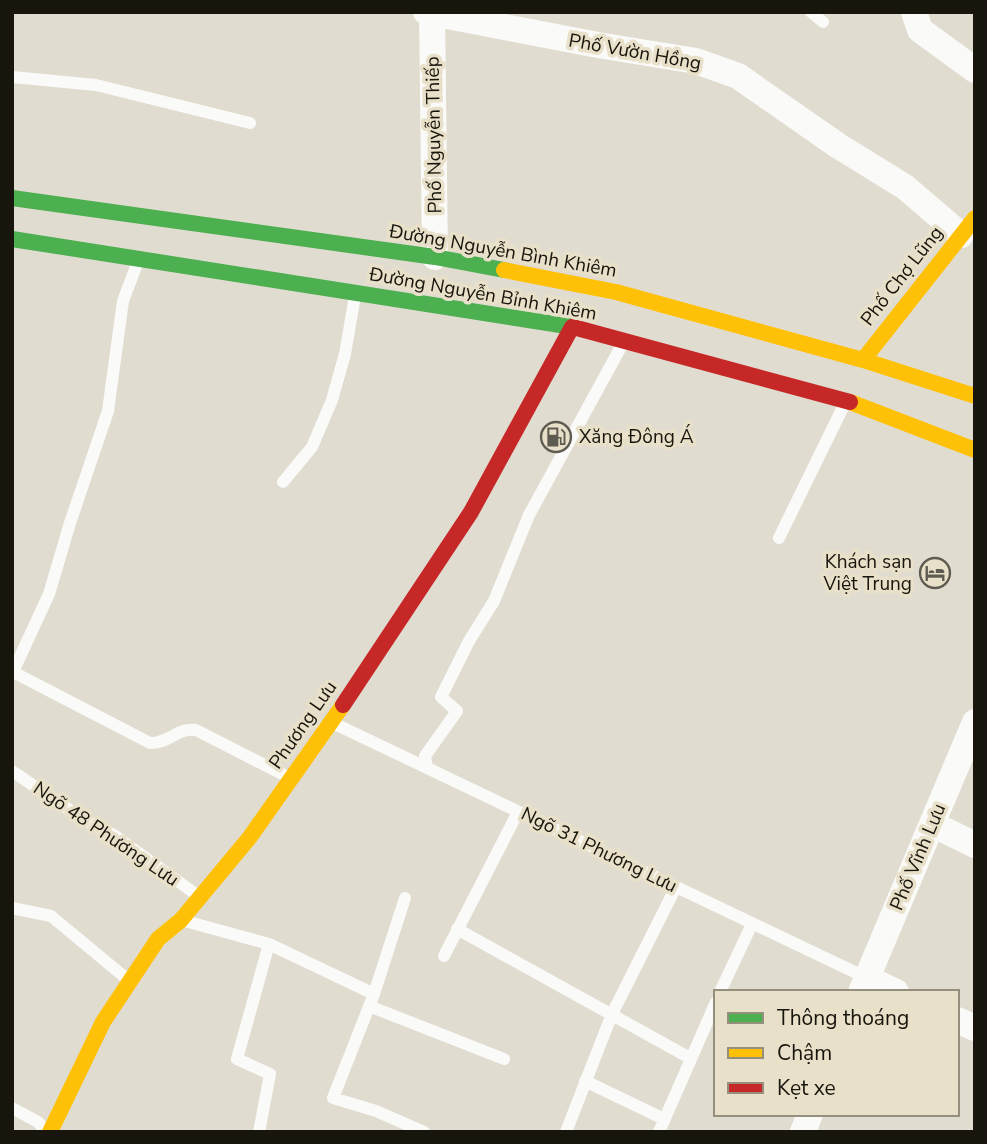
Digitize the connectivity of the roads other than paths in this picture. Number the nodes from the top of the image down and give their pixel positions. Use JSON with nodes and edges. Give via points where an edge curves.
{"nodes":[{"id":1,"x":811,"y":12,"type":"edge"},
{"id":2,"x":914,"y":12,"type":"edge"},
{"id":3,"x":430,"y":13,"type":"edge"},
{"id":4,"x":823,"y":22,"type":"dead end"},
{"id":5,"x":975,"y":69,"type":"edge"},
{"id":6,"x":12,"y":77,"type":"edge"},
{"id":7,"x":250,"y":123,"type":"dead end"},
{"id":8,"x":12,"y":198,"type":"edge"},
{"id":9,"x":968,"y":226,"type":"edge"},
{"id":10,"x":12,"y":239,"type":"edge"},
{"id":11,"x":435,"y":257,"type":"junction"},
{"id":12,"x":139,"y":261,"type":"junction"},
{"id":13,"x":355,"y":292,"type":"junction"},
{"id":14,"x":572,"y":327,"type":"junction"},
{"id":15,"x":624,"y":342,"type":"junction"},
{"id":16,"x":863,"y":360,"type":"junction"},
{"id":17,"x":975,"y":396,"type":"edge"},
{"id":18,"x":846,"y":401,"type":"junction"},
{"id":19,"x":975,"y":450,"type":"edge"},
{"id":20,"x":283,"y":482,"type":"dead end"},
{"id":21,"x":779,"y":538,"type":"dead end"},
{"id":22,"x":13,"y":673,"type":"edge"},
{"id":23,"x":975,"y":722,"type":"edge"},
{"id":24,"x":331,"y":723,"type":"junction"},
{"id":25,"x":426,"y":768,"type":"junction"},
{"id":26,"x":12,"y":771,"type":"edge"},
{"id":27,"x":292,"y":778,"type":"junction"},
{"id":28,"x":518,"y":812,"type":"junction"},
{"id":29,"x":932,"y":824,"type":"junction"},
{"id":30,"x":975,"y":845,"type":"edge"},
{"id":31,"x":676,"y":887,"type":"junction"},
{"id":32,"x":200,"y":898,"type":"junction"},
{"id":33,"x":405,"y":898,"type":"dead end"},
{"id":34,"x":12,"y":908,"type":"edge"},
{"id":35,"x":181,"y":920,"type":"junction"},
{"id":36,"x":752,"y":924,"type":"junction"},
{"id":37,"x":457,"y":929,"type":"junction"},
{"id":38,"x":269,"y":944,"type":"junction"},
{"id":39,"x":443,"y":956,"type":"dead end"},
{"id":40,"x":130,"y":981,"type":"junction"},
{"id":41,"x":864,"y":985,"type":"edge"},
{"id":42,"x":721,"y":990,"type":"edge"},
{"id":43,"x":887,"y":990,"type":"edge"},
{"id":44,"x":371,"y":1000,"type":"junction"},
{"id":45,"x":714,"y":1006,"type":"edge"},
{"id":46,"x":612,"y":1014,"type":"junction"},
{"id":47,"x":959,"y":1021,"type":"edge"},
{"id":48,"x":975,"y":1028,"type":"edge"},
{"id":49,"x":690,"y":1058,"type":"junction"},
{"id":50,"x":504,"y":1059,"type":"dead end"},
{"id":51,"x":585,"y":1082,"type":"junction"},
{"id":52,"x":12,"y":1108,"type":"edge"},
{"id":53,"x":664,"y":1119,"type":"junction"},
{"id":54,"x":49,"y":1132,"type":"edge"},
{"id":55,"x":259,"y":1132,"type":"edge"},
{"id":56,"x":424,"y":1132,"type":"edge"},
{"id":57,"x":566,"y":1132,"type":"edge"},
{"id":58,"x":659,"y":1132,"type":"edge"}],
"edges":[{"from":1,"to":4,"type":"lane"},
{"from":2,"to":5,"type":"street","via":[[920,30]]},
{"from":3,"to":9,"type":"street","name":"Phố Vườn Hồng","via":[[696,61],[738,76]]},
{"from":3,"to":11,"type":"street","name":"Phố Nguyễn Thiếp"},
{"from":6,"to":7,"type":"lane","via":[[96,85]]},
{"from":8,"to":11,"type":"main road","name":"Đường Nguyễn Bình Khiêm"},
{"from":9,"to":16,"type":"main road","name":"Phố Chợ Lũng"},
{"from":10,"to":12,"type":"main road","name":"Đường Nguyễn Bỉnh Khiêm"},
{"from":11,"to":16,"type":"main road","name":"Đường Nguyễn Bình Khiêm","via":[[617,292]]},
{"from":12,"to":13,"type":"main road","name":"Đường Nguyễn Bỉnh Khiêm"},
{"from":12,"to":22,"type":"lane","via":[[124,301],[108,411],[49,594]]},
{"from":13,"to":14,"type":"main road","name":"Đường Nguyễn Bỉnh Khiêm"},
{"from":13,"to":20,"type":"lane","via":[[332,400],[312,447]]},
{"from":14,"to":15,"type":"main road","name":"Đường Nguyễn Bỉnh Khiêm"},
{"from":14,"to":24,"type":"main road","name":"Phương Lưu","via":[[471,512]]},
{"from":15,"to":18,"type":"main road","name":"Đường Nguyễn Bỉnh Khiêm"},
{"from":15,"to":25,"type":"lane","via":[[528,515],[494,601],[441,697],[457,711],[425,756]]},
{"from":16,"to":17,"type":"main road","name":"Đường Nguyễn Bình Khiêm"},
{"from":18,"to":19,"type":"main road","name":"Đường Nguyễn Bỉnh Khiêm"},
{"from":18,"to":21,"type":"lane"},
{"from":22,"to":27,"type":"lane","via":[[149,743],[159,743],[183,730],[197,730]]},
{"from":23,"to":29,"type":"street","name":"Phố Vĩnh Lưu"},
{"from":24,"to":25,"type":"lane","name":"Ngõ 31 Phương Lưu"},
{"from":24,"to":27,"type":"main road","name":"Phương Lưu"},
{"from":25,"to":28,"type":"lane","name":"Ngõ 31 Phương Lưu"},
{"from":26,"to":32,"type":"lane","name":"Ngõ 48 Phương Lưu","via":[[114,835]]},
{"from":27,"to":32,"type":"main road","name":"Phương Lưu"},
{"from":28,"to":31,"type":"lane","name":"Ngõ 31 Phương Lưu"},
{"from":28,"to":37,"type":"lane"},
{"from":29,"to":30,"type":"street"},
{"from":29,"to":41,"type":"street","name":"Phố Vĩnh Lưu"},
{"from":31,"to":36,"type":"lane","name":"Ngõ 31 Phương Lưu"},
{"from":31,"to":46,"type":"lane"},
{"from":32,"to":35,"type":"main road","name":"Phương Lưu"},
{"from":33,"to":44,"type":"lane"},
{"from":34,"to":40,"type":"lane","via":[[51,916]]},
{"from":35,"to":38,"type":"lane"},
{"from":35,"to":40,"type":"main road","name":"Phương Lưu","via":[[158,939]]},
{"from":36,"to":41,"type":"lane","name":"Ngõ 31 Phương Lưu"},
{"from":36,"to":42,"type":"lane"},
{"from":37,"to":39,"type":"lane"},
{"from":37,"to":46,"type":"lane"},
{"from":38,"to":44,"type":"lane"},
{"from":38,"to":55,"type":"lane","via":[[237,1059],[270,1074]]},
{"from":40,"to":54,"type":"main road","name":"Phương Lưu","via":[[103,1022]]},
{"from":41,"to":43,"type":"street"},
{"from":44,"to":50,"type":"lane"},
{"from":44,"to":56,"type":"lane","via":[[333,1098]]},
{"from":45,"to":49,"type":"lane"},
{"from":46,"to":49,"type":"lane"},
{"from":46,"to":51,"type":"lane"},
{"from":47,"to":48,"type":"street"},
{"from":49,"to":53,"type":"lane"},
{"from":51,"to":53,"type":"lane"},
{"from":51,"to":57,"type":"lane"},
{"from":52,"to":54,"type":"lane"},
{"from":53,"to":58,"type":"lane"}]}
